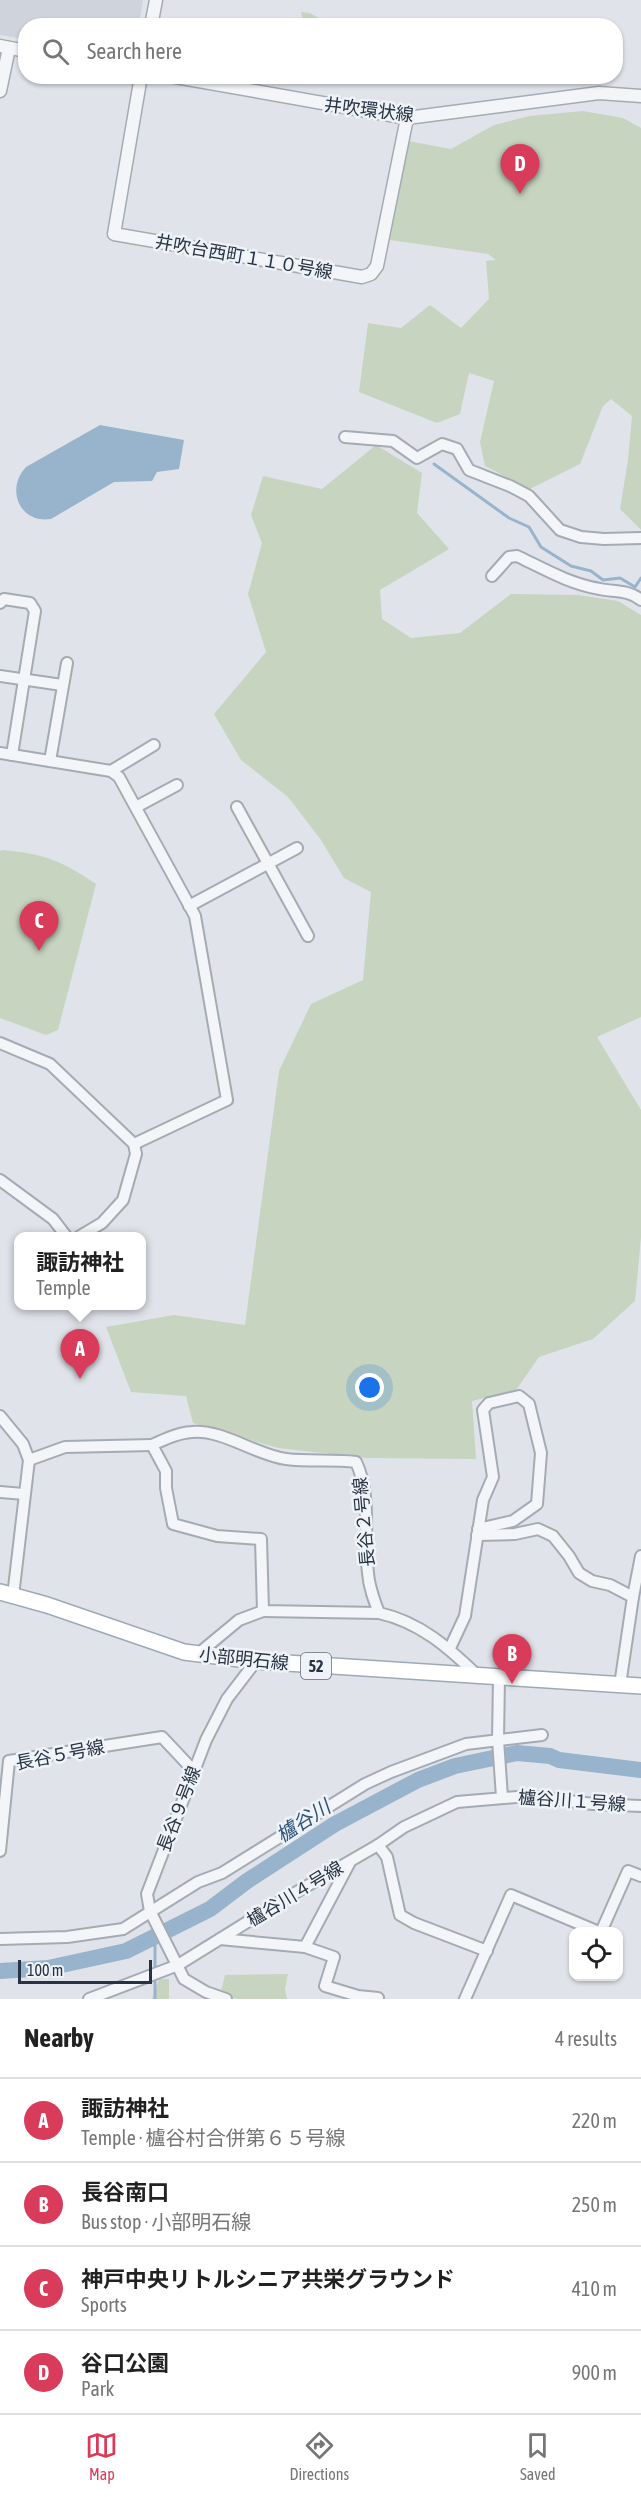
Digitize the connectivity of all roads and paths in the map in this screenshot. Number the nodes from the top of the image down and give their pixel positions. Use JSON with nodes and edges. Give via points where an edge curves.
{"nodes":[{"id":1,"x":156,"y":0,"type":"edge"},
{"id":2,"x":153,"y":18,"type":"edge"},
{"id":3,"x":5,"y":47,"type":"edge"},
{"id":4,"x":140,"y":84,"type":"edge"},
{"id":5,"x":215,"y":84,"type":"edge"},
{"id":6,"x":0,"y":92,"type":"edge"},
{"id":7,"x":641,"y":96,"type":"edge"},
{"id":8,"x":407,"y":118,"type":"junction"},
{"id":9,"x":345,"y":437,"type":"dead end"},
{"id":10,"x":641,"y":537,"type":"edge"},
{"id":11,"x":492,"y":576,"type":"dead end"},
{"id":12,"x":641,"y":600,"type":"edge"},
{"id":13,"x":0,"y":603,"type":"edge"},
{"id":14,"x":67,"y":663,"type":"dead end"},
{"id":15,"x":0,"y":676,"type":"edge"},
{"id":16,"x":25,"y":681,"type":"junction"},
{"id":17,"x":62,"y":685,"type":"junction"},
{"id":18,"x":154,"y":745,"type":"dead end"},
{"id":19,"x":0,"y":753,"type":"edge"},
{"id":20,"x":12,"y":755,"type":"junction"},
{"id":21,"x":50,"y":761,"type":"junction"},
{"id":22,"x":111,"y":771,"type":"junction"},
{"id":23,"x":177,"y":785,"type":"dead end"},
{"id":24,"x":136,"y":807,"type":"junction"},
{"id":25,"x":237,"y":807,"type":"dead end"},
{"id":26,"x":297,"y":848,"type":"dead end"},
{"id":27,"x":267,"y":864,"type":"junction"},
{"id":28,"x":189,"y":906,"type":"junction"},
{"id":29,"x":308,"y":936,"type":"dead end"},
{"id":30,"x":0,"y":1043,"type":"edge"},
{"id":31,"x":134,"y":1144,"type":"junction"},
{"id":32,"x":0,"y":1180,"type":"edge"},
{"id":33,"x":63,"y":1232,"type":"edge"},
{"id":34,"x":87,"y":1232,"type":"edge"},
{"id":35,"x":0,"y":1416,"type":"edge"},
{"id":36,"x":152,"y":1445,"type":"junction"},
{"id":37,"x":29,"y":1460,"type":"junction"},
{"id":38,"x":0,"y":1492,"type":"edge"},
{"id":39,"x":24,"y":1494,"type":"junction"},
{"id":40,"x":478,"y":1532,"type":"junction"},
{"id":41,"x":641,"y":1556,"type":"edge"},
{"id":42,"x":6,"y":1594,"type":"edge"},
{"id":43,"x":633,"y":1597,"type":"junction"},
{"id":44,"x":263,"y":1611,"type":"junction"},
{"id":45,"x":379,"y":1613,"type":"junction"},
{"id":46,"x":450,"y":1648,"type":"junction"},
{"id":47,"x":198,"y":1654,"type":"junction"},
{"id":48,"x":256,"y":1661,"type":"junction"},
{"id":49,"x":478,"y":1676,"type":"junction"},
{"id":50,"x":500,"y":1677,"type":"junction"},
{"id":51,"x":620,"y":1685,"type":"junction"},
{"id":52,"x":641,"y":1686,"type":"edge"},
{"id":53,"x":542,"y":1735,"type":"dead end"},
{"id":54,"x":498,"y":1740,"type":"junction"},
{"id":55,"x":193,"y":1770,"type":"junction"},
{"id":56,"x":3,"y":1785,"type":"edge"},
{"id":57,"x":502,"y":1797,"type":"junction"},
{"id":58,"x":641,"y":1806,"type":"edge"},
{"id":59,"x":378,"y":1845,"type":"junction"},
{"id":60,"x":0,"y":1851,"type":"edge"},
{"id":61,"x":350,"y":1861,"type":"junction"},
{"id":62,"x":641,"y":1876,"type":"edge"},
{"id":63,"x":150,"y":1911,"type":"junction"},
{"id":64,"x":588,"y":1927,"type":"edge"},
{"id":65,"x":602,"y":1927,"type":"edge"},
{"id":66,"x":0,"y":1939,"type":"edge"},
{"id":67,"x":220,"y":1939,"type":"junction"},
{"id":68,"x":305,"y":1947,"type":"junction"},
{"id":69,"x":487,"y":1951,"type":"junction"},
{"id":70,"x":178,"y":1965,"type":"junction"},
{"id":71,"x":378,"y":1998,"type":"edge"},
{"id":72,"x":92,"y":1999,"type":"edge"},
{"id":73,"x":226,"y":1999,"type":"edge"},
{"id":74,"x":465,"y":1999,"type":"edge"}],
"edges":[{"from":1,"to":2,"type":"street"},
{"from":3,"to":6,"type":"street"},
{"from":4,"to":8,"type":"street","name":"井吹台西町１１０号線","via":[[114,234],[362,277],[372,274],[378,266]]},
{"from":5,"to":8,"type":"street","name":"井吹環状線"},
{"from":7,"to":8,"type":"street","name":"井吹環状線","via":[[599,93]]},
{"from":9,"to":10,"type":"street","via":[[393,441],[417,458],[442,444],[457,449],[469,470],[530,496],[560,530],[604,539]]},
{"from":11,"to":12,"type":"street","via":[[508,557],[517,556],[562,579],[601,590],[621,591]]},
{"from":13,"to":16,"type":"street","via":[[4,599],[30,603],[34,611]]},
{"from":14,"to":17,"type":"street"},
{"from":15,"to":16,"type":"street"},
{"from":16,"to":17,"type":"street"},
{"from":16,"to":20,"type":"street"},
{"from":17,"to":21,"type":"street"},
{"from":18,"to":22,"type":"street"},
{"from":19,"to":20,"type":"street"},
{"from":20,"to":21,"type":"street"},
{"from":21,"to":22,"type":"street"},
{"from":22,"to":24,"type":"street","via":[[119,777]]},
{"from":23,"to":24,"type":"street"},
{"from":24,"to":28,"type":"street"},
{"from":25,"to":27,"type":"street"},
{"from":26,"to":27,"type":"street"},
{"from":27,"to":28,"type":"street"},
{"from":27,"to":29,"type":"street"},
{"from":28,"to":31,"type":"street","via":[[195,916],[227,1100]]},
{"from":30,"to":31,"type":"street","via":[[50,1064]]},
{"from":31,"to":34,"type":"street","via":[[136,1154],[123,1200],[102,1223]]},
{"from":32,"to":33,"type":"street","via":[[53,1219]]},
{"from":35,"to":37,"type":"street","via":[[23,1444]]},
{"from":36,"to":37,"type":"street","via":[[65,1447]]},
{"from":36,"to":44,"type":"street","via":[[166,1471],[173,1524],[217,1536],[261,1539]]},
{"from":36,"to":45,"type":"street","name":"長谷２号線","via":[[195,1431],[267,1456],[356,1462],[362,1475],[371,1592]]},
{"from":37,"to":39,"type":"street"},
{"from":38,"to":39,"type":"street"},
{"from":39,"to":42,"type":"street"},
{"from":40,"to":40,"type":"street","via":[[513,1521],[537,1504],[541,1453],[529,1404],[519,1396],[489,1403],[483,1410],[493,1477],[483,1500]]},
{"from":40,"to":43,"type":"street","via":[[494,1536],[538,1529],[553,1536],[579,1573]]},
{"from":40,"to":46,"type":"street","via":[[465,1616]]},
{"from":41,"to":43,"type":"street"},
{"from":42,"to":47,"type":"main road","name":"小部明石線","number":"52"},
{"from":43,"to":51,"type":"street"},
{"from":44,"to":45,"type":"street"},
{"from":44,"to":47,"type":"street","via":[[239,1620]]},
{"from":45,"to":46,"type":"street","via":[[416,1626]]},
{"from":46,"to":49,"type":"street"},
{"from":47,"to":48,"type":"main road","name":"小部明石線","number":"52"},
{"from":48,"to":49,"type":"main road","name":"小部明石線","number":"52"},
{"from":48,"to":55,"type":"street","name":"長谷９号線","via":[[227,1699]]},
{"from":49,"to":50,"type":"main road","name":"小部明石線","number":"52"},
{"from":50,"to":51,"type":"main road","name":"小部明石線","number":"52"},
{"from":50,"to":54,"type":"street"},
{"from":51,"to":52,"type":"main road","name":"小部明石線","number":"52"},
{"from":53,"to":54,"type":"street"},
{"from":54,"to":57,"type":"street"},
{"from":54,"to":63,"type":"street","via":[[466,1744],[365,1784],[222,1873],[198,1882]]},
{"from":55,"to":56,"type":"street","name":"長谷５号線","via":[[162,1737],[9,1761]]},
{"from":55,"to":63,"type":"street","name":"長谷９号線","via":[[147,1894]]},
{"from":56,"to":60,"type":"street","name":"長谷５号線"},
{"from":57,"to":58,"type":"street","name":"櫨谷川１号線"},
{"from":57,"to":59,"type":"street","name":"櫨谷川４号線","via":[[457,1802],[404,1827]]},
{"from":59,"to":61,"type":"street","name":"櫨谷川４号線"},
{"from":59,"to":69,"type":"street","via":[[387,1857],[400,1915]]},
{"from":61,"to":67,"type":"street","name":"櫨谷川４号線"},
{"from":61,"to":68,"type":"street"},
{"from":62,"to":65,"type":"street","via":[[628,1871]]},
{"from":63,"to":66,"type":"street","via":[[123,1929],[67,1937]]},
{"from":63,"to":70,"type":"street"},
{"from":64,"to":69,"type":"street","via":[[511,1895]]},
{"from":67,"to":68,"type":"street"},
{"from":67,"to":70,"type":"street","name":"櫨谷川４号線"},
{"from":68,"to":71,"type":"street","via":[[334,1957],[325,1986]]},
{"from":69,"to":74,"type":"street"},
{"from":70,"to":72,"type":"street","name":"櫨谷川４号線"},
{"from":70,"to":73,"type":"street","via":[[184,1979]]}]}
